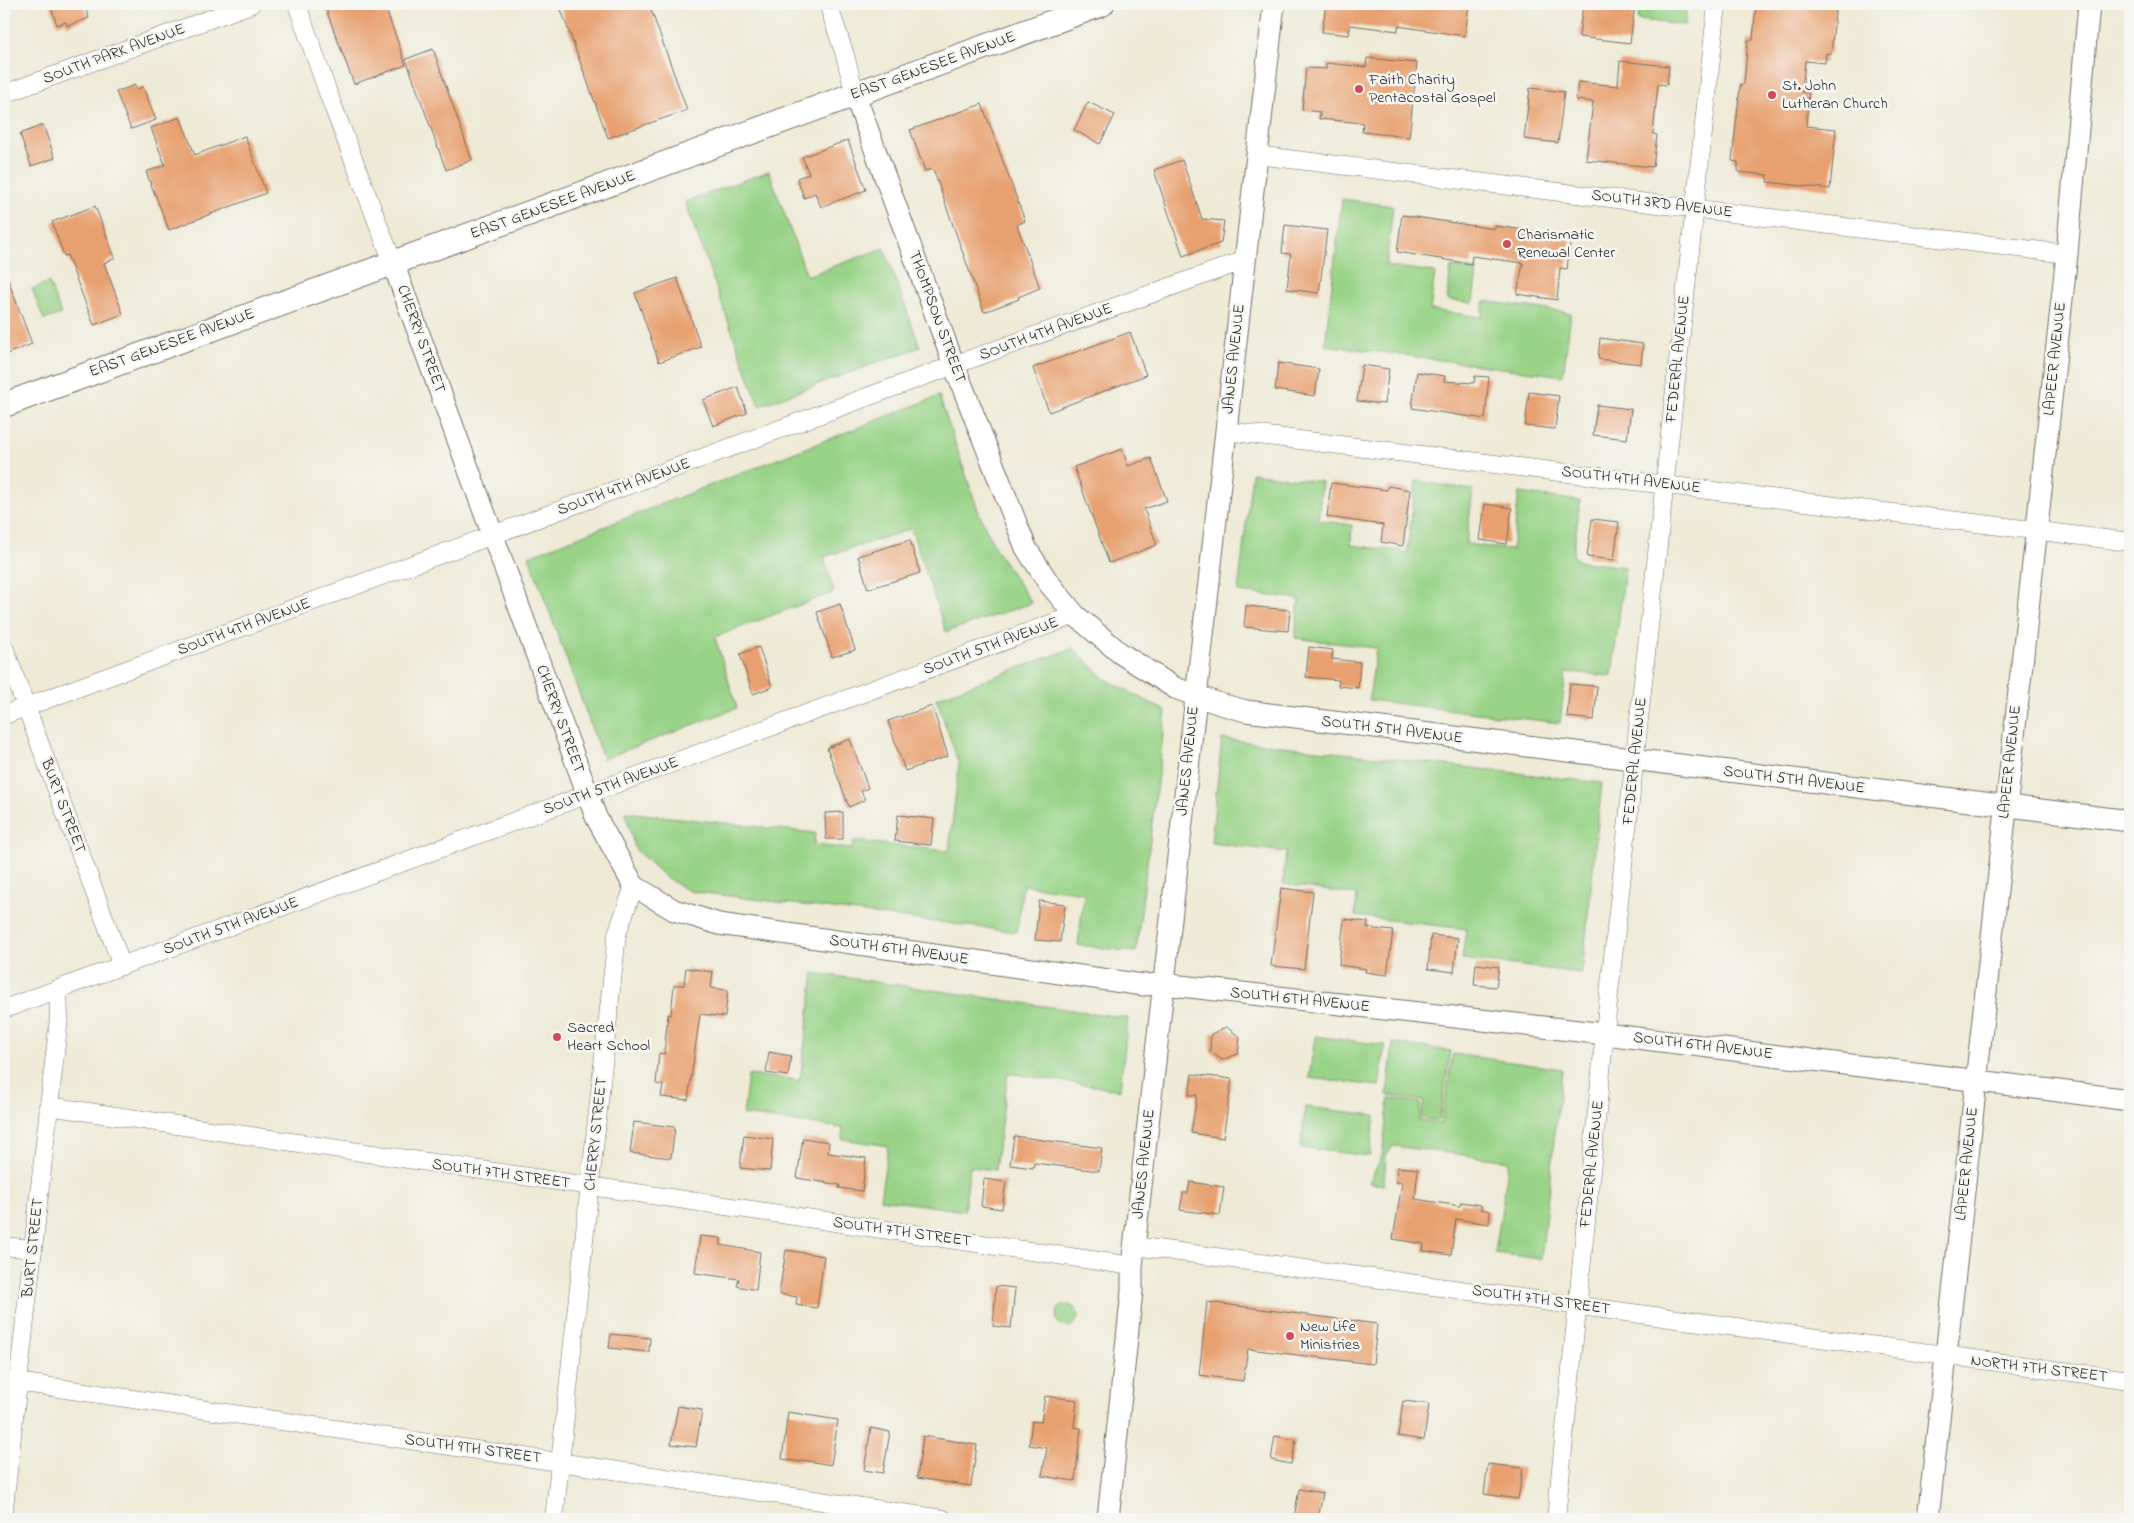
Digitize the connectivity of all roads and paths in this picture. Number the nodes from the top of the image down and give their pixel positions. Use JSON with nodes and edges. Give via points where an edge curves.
{"nodes":[{"id":1,"x":252,"y":4,"type":"edge"},
{"id":2,"x":297,"y":4,"type":"edge"},
{"id":3,"x":828,"y":4,"type":"edge"},
{"id":4,"x":1102,"y":4,"type":"edge"},
{"id":5,"x":1274,"y":4,"type":"edge"},
{"id":6,"x":1716,"y":4,"type":"edge"},
{"id":7,"x":2089,"y":4,"type":"edge"},
{"id":8,"x":4,"y":94,"type":"edge"},
{"id":9,"x":855,"y":95,"type":"junction"},
{"id":10,"x":1256,"y":155,"type":"junction"},
{"id":11,"x":1694,"y":207,"type":"junction"},
{"id":12,"x":2067,"y":254,"type":"junction"},
{"id":13,"x":1245,"y":260,"type":"junction"},
{"id":14,"x":393,"y":263,"type":"junction"},
{"id":15,"x":954,"y":365,"type":"junction"},
{"id":16,"x":4,"y":405,"type":"edge"},
{"id":17,"x":1226,"y":431,"type":"junction"},
{"id":18,"x":1665,"y":484,"type":"junction"},
{"id":19,"x":2036,"y":530,"type":"junction"},
{"id":20,"x":493,"y":536,"type":"junction"},
{"id":21,"x":2130,"y":542,"type":"edge"},
{"id":22,"x":1075,"y":615,"type":"junction"},
{"id":23,"x":4,"y":647,"type":"edge"},
{"id":24,"x":1195,"y":695,"type":"junction"},
{"id":25,"x":25,"y":707,"type":"junction"},
{"id":26,"x":4,"y":715,"type":"edge"},
{"id":27,"x":1635,"y":761,"type":"junction"},
{"id":28,"x":587,"y":794,"type":"junction"},
{"id":29,"x":2005,"y":805,"type":"junction"},
{"id":30,"x":2130,"y":821,"type":"edge"},
{"id":31,"x":634,"y":886,"type":"junction"},
{"id":32,"x":122,"y":966,"type":"junction"},
{"id":33,"x":1163,"y":984,"type":"junction"},
{"id":34,"x":58,"y":990,"type":"junction"},
{"id":35,"x":4,"y":1009,"type":"edge"},
{"id":36,"x":1605,"y":1034,"type":"junction"},
{"id":37,"x":1976,"y":1080,"type":"junction"},
{"id":38,"x":2130,"y":1100,"type":"edge"},
{"id":39,"x":48,"y":1106,"type":"junction"},
{"id":40,"x":591,"y":1187,"type":"junction"},
{"id":41,"x":4,"y":1246,"type":"edge"},
{"id":42,"x":33,"y":1249,"type":"junction"},
{"id":43,"x":1134,"y":1256,"type":"junction"},
{"id":44,"x":1578,"y":1305,"type":"junction"},
{"id":45,"x":1947,"y":1357,"type":"junction"},
{"id":46,"x":2130,"y":1380,"type":"edge"},
{"id":47,"x":11,"y":1381,"type":"edge"},
{"id":48,"x":561,"y":1462,"type":"junction"},
{"id":49,"x":4,"y":1507,"type":"edge"},
{"id":50,"x":554,"y":1519,"type":"edge"},
{"id":51,"x":942,"y":1519,"type":"edge"},
{"id":52,"x":1108,"y":1519,"type":"edge"},
{"id":53,"x":1556,"y":1519,"type":"edge"},
{"id":54,"x":1928,"y":1519,"type":"edge"}],
"edges":[{"from":1,"to":8,"type":"street","name":"SOUTH PARK AVENUE"},
{"from":2,"to":14,"type":"street","name":"CHERRY STREET"},
{"from":3,"to":9,"type":"street","name":"THOMPSON STREET"},
{"from":4,"to":9,"type":"main road","name":"EAST GENESEE AVENUE"},
{"from":5,"to":10,"type":"street","name":"JANES AVENUE"},
{"from":6,"to":11,"type":"street","name":"FEDERAL AVENUE"},
{"from":7,"to":12,"type":"street","name":"LAPEER AVENUE"},
{"from":9,"to":14,"type":"main road","name":"EAST GENESEE AVENUE"},
{"from":9,"to":15,"type":"street","name":"THOMPSON STREET"},
{"from":10,"to":11,"type":"street","name":"SOUTH 3RD AVENUE"},
{"from":10,"to":13,"type":"street","name":"JANES AVENUE"},
{"from":11,"to":12,"type":"street","name":"SOUTH 3RD AVENUE"},
{"from":11,"to":18,"type":"street","name":"FEDERAL AVENUE"},
{"from":12,"to":19,"type":"street","name":"LAPEER AVENUE"},
{"from":13,"to":15,"type":"street","name":"SOUTH 4TH AVENUE"},
{"from":13,"to":17,"type":"street","name":"JANES AVENUE"},
{"from":14,"to":16,"type":"main road","name":"EAST GENESEE AVENUE"},
{"from":14,"to":20,"type":"street","name":"CHERRY STREET"},
{"from":15,"to":20,"type":"street","name":"SOUTH 4TH AVENUE"},
{"from":15,"to":22,"type":"street","name":"THOMPSON STREET","via":[[1026,548]]},
{"from":17,"to":18,"type":"street","name":"SOUTH 4TH AVENUE"},
{"from":17,"to":24,"type":"street","name":"JANES AVENUE"},
{"from":18,"to":19,"type":"street","name":"SOUTH 4TH AVENUE"},
{"from":18,"to":27,"type":"street","name":"FEDERAL AVENUE"},
{"from":19,"to":21,"type":"street","name":"SOUTH 4TH AVENUE"},
{"from":19,"to":29,"type":"street","name":"LAPEER AVENUE"},
{"from":20,"to":25,"type":"street","name":"SOUTH 4TH AVENUE"},
{"from":20,"to":28,"type":"street","name":"CHERRY STREET"},
{"from":22,"to":24,"type":"street","name":"SOUTH 5TH AVENUE","via":[[1144,670],[1175,688]]},
{"from":22,"to":28,"type":"street","name":"SOUTH 5TH AVENUE"},
{"from":23,"to":25,"type":"street","name":"BURT STREET"},
{"from":24,"to":27,"type":"street","name":"SOUTH 5TH AVENUE","via":[[1246,711]]},
{"from":24,"to":33,"type":"street","name":"JANES AVENUE"},
{"from":25,"to":26,"type":"street","name":"SOUTH 4TH AVENUE"},
{"from":25,"to":32,"type":"street","name":"BURT STREET"},
{"from":27,"to":29,"type":"street","name":"SOUTH 5TH AVENUE"},
{"from":27,"to":36,"type":"street","name":"FEDERAL AVENUE"},
{"from":28,"to":31,"type":"street","name":"CHERRY STREET"},
{"from":28,"to":32,"type":"street","name":"SOUTH 5TH AVENUE"},
{"from":29,"to":30,"type":"street","name":"SOUTH 5TH AVENUE"},
{"from":29,"to":37,"type":"street","name":"LAPEER AVENUE"},
{"from":31,"to":33,"type":"street","name":"SOUTH 6TH AVENUE","via":[[674,910],[719,924],[1143,986]]},
{"from":31,"to":40,"type":"street","name":"CHERRY STREET","via":[[617,934]]},
{"from":32,"to":34,"type":"street","name":"SOUTH 5TH AVENUE"},
{"from":33,"to":36,"type":"street","name":"SOUTH 6TH AVENUE"},
{"from":33,"to":43,"type":"street","name":"JANES AVENUE"},
{"from":34,"to":35,"type":"street","name":"SOUTH 5TH AVENUE"},
{"from":34,"to":39,"type":"street","name":"BURT STREET","via":[[59,1018]]},
{"from":36,"to":37,"type":"street","name":"SOUTH 6TH AVENUE"},
{"from":36,"to":44,"type":"street","name":"FEDERAL AVENUE"},
{"from":37,"to":38,"type":"street","name":"SOUTH 6TH AVENUE"},
{"from":37,"to":45,"type":"street","name":"LAPEER AVENUE"},
{"from":39,"to":40,"type":"street","name":"SOUTH 7TH STREET"},
{"from":39,"to":42,"type":"street","name":"BURT STREET"},
{"from":40,"to":43,"type":"street","name":"SOUTH 7TH STREET"},
{"from":40,"to":48,"type":"street","name":"CHERRY STREET"},
{"from":41,"to":42,"type":"street"},
{"from":42,"to":47,"type":"street","name":"BURT STREET"},
{"from":43,"to":44,"type":"street","name":"SOUTH 7TH STREET"},
{"from":43,"to":52,"type":"street","name":"JANES AVENUE"},
{"from":44,"to":45,"type":"street","name":"SOUTH 7TH STREET"},
{"from":44,"to":53,"type":"street","name":"FEDERAL AVENUE"},
{"from":45,"to":46,"type":"street","name":"NORTH 7TH STREET"},
{"from":45,"to":54,"type":"street","name":"LAPEER AVENUE"},
{"from":47,"to":48,"type":"street","name":"SOUTH 9TH STREET"},
{"from":47,"to":49,"type":"street","name":"BURT STREET"},
{"from":48,"to":50,"type":"street","name":"CHERRY STREET"},
{"from":48,"to":51,"type":"street","name":"SOUTH 9TH STREET"}]}
